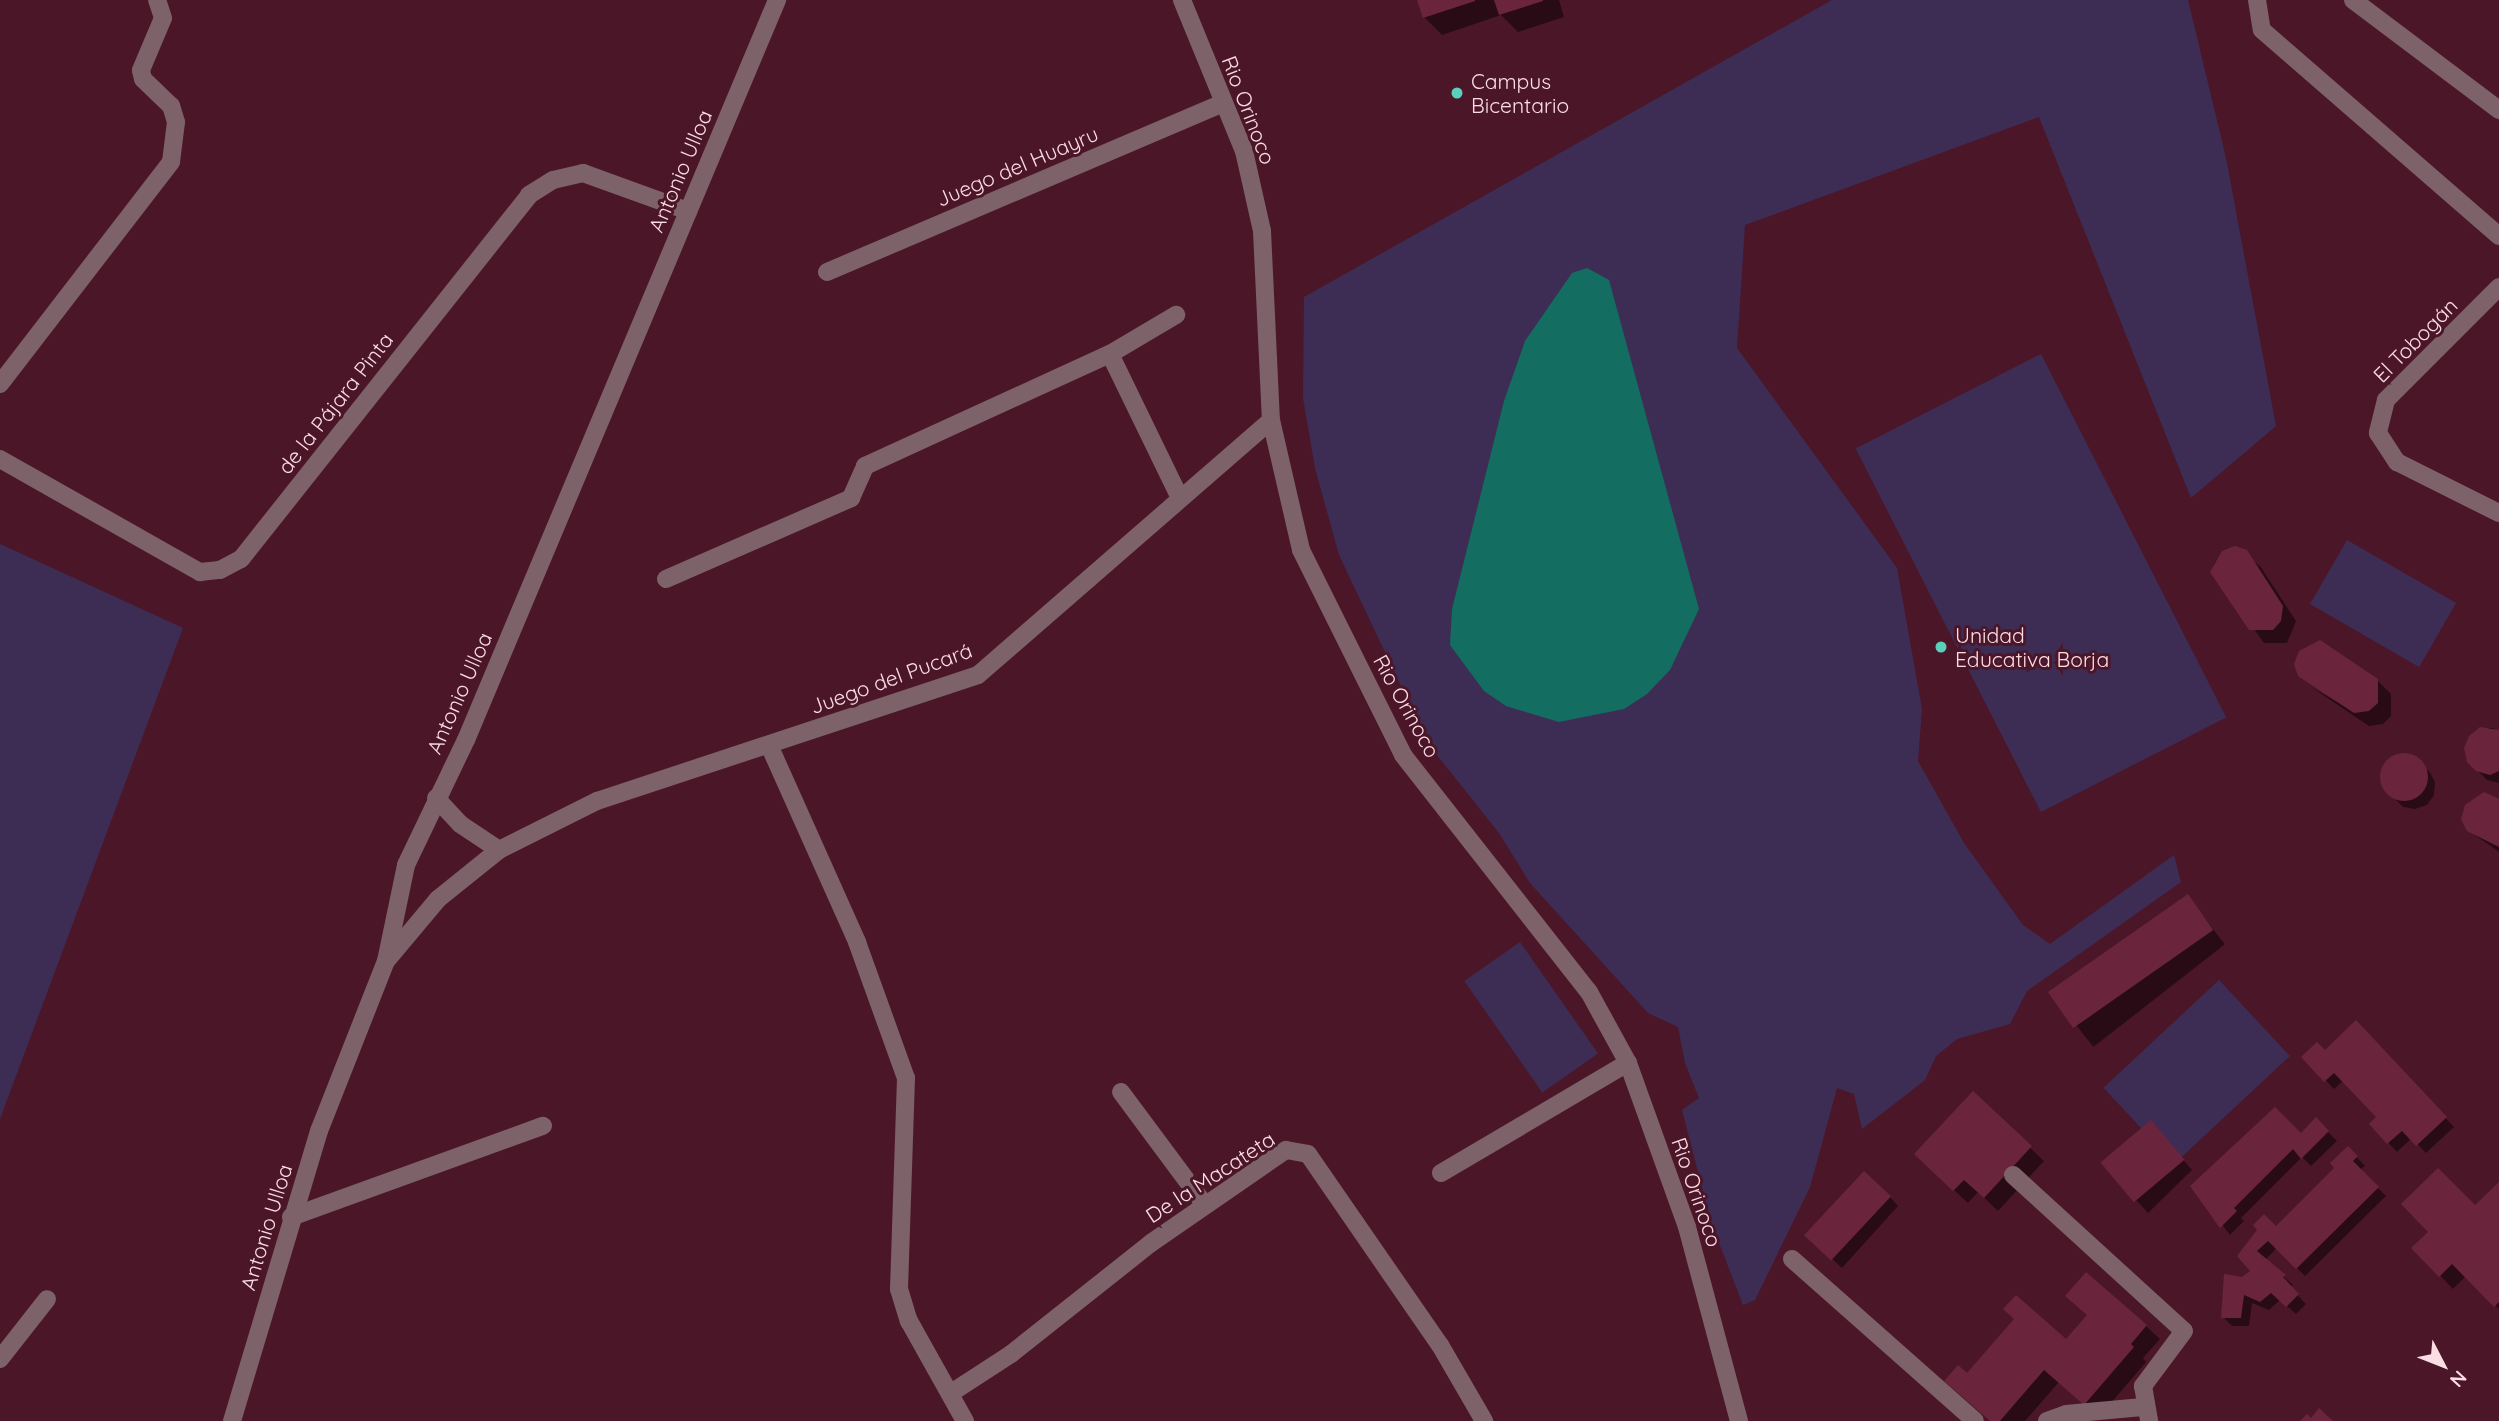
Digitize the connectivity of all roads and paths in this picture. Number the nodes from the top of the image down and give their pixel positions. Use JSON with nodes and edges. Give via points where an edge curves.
{"nodes":[{"id":1,"x":157,"y":0,"type":"edge"},
{"id":2,"x":777,"y":0,"type":"edge"},
{"id":3,"x":1182,"y":0,"type":"edge"},
{"id":4,"x":2258,"y":0,"type":"edge"},
{"id":5,"x":2353,"y":0,"type":"edge"},
{"id":6,"x":1224,"y":103,"type":"junction"},
{"id":7,"x":2499,"y":110,"type":"edge"},
{"id":8,"x":688,"y":211,"type":"junction"},
{"id":9,"x":2499,"y":236,"type":"edge"},
{"id":10,"x":827,"y":272,"type":"dead end"},
{"id":11,"x":2499,"y":287,"type":"edge"},
{"id":12,"x":1176,"y":315,"type":"dead end"},
{"id":13,"x":1111,"y":354,"type":"junction"},
{"id":14,"x":0,"y":384,"type":"edge"},
{"id":15,"x":1271,"y":419,"type":"junction"},
{"id":16,"x":0,"y":459,"type":"edge"},
{"id":17,"x":1180,"y":498,"type":"junction"},
{"id":18,"x":2499,"y":513,"type":"edge"},
{"id":19,"x":666,"y":579,"type":"dead end"},
{"id":20,"x":769,"y":745,"type":"junction"},
{"id":21,"x":436,"y":798,"type":"junction"},
{"id":22,"x":499,"y":850,"type":"junction"},
{"id":23,"x":386,"y":961,"type":"junction"},
{"id":24,"x":1628,"y":1063,"type":"junction"},
{"id":25,"x":1121,"y":1092,"type":"dead end"},
{"id":26,"x":543,"y":1126,"type":"dead end"},
{"id":27,"x":1441,"y":1173,"type":"dead end"},
{"id":28,"x":2013,"y":1175,"type":"dead end"},
{"id":29,"x":1205,"y":1205,"type":"junction"},
{"id":30,"x":291,"y":1217,"type":"junction"},
{"id":31,"x":1792,"y":1259,"type":"dead end"},
{"id":32,"x":47,"y":1299,"type":"dead end"},
{"id":33,"x":0,"y":1359,"type":"edge"},
{"id":34,"x":951,"y":1393,"type":"junction"},
{"id":35,"x":2146,"y":1414,"type":"edge"},
{"id":36,"x":232,"y":1421,"type":"edge"},
{"id":37,"x":965,"y":1421,"type":"edge"},
{"id":38,"x":1484,"y":1421,"type":"edge"},
{"id":39,"x":1739,"y":1421,"type":"edge"},
{"id":40,"x":1975,"y":1421,"type":"edge"},
{"id":41,"x":2046,"y":1421,"type":"edge"}],
"edges":[{"from":1,"to":14,"type":"street","via":[[163,18],[141,70],[143,79],[174,114],[177,140],[171,162]]},
{"from":2,"to":8,"type":"street","name":"Antonio Ulloa"},
{"from":3,"to":6,"type":"street","name":"Rio Orinoco"},
{"from":4,"to":9,"type":"street","via":[[2262,30]]},
{"from":5,"to":7,"type":"street"},
{"from":6,"to":10,"type":"street","name":"Juego del Huayru"},
{"from":6,"to":15,"type":"street","name":"Rio Orinoco","via":[[1244,151],[1262,231]]},
{"from":8,"to":16,"type":"street","name":"de la Pájara Pinta","via":[[583,173],[554,180],[529,195],[241,559],[220,570],[200,572]]},
{"from":8,"to":21,"type":"street","name":"Antonio Ulloa","via":[[471,727]]},
{"from":11,"to":18,"type":"street","name":"El Tobogán","via":[[2386,400],[2378,433],[2397,462]]},
{"from":12,"to":13,"type":"street"},
{"from":13,"to":17,"type":"street"},
{"from":13,"to":19,"type":"street","via":[[866,466],[851,498]]},
{"from":15,"to":17,"type":"street","name":"Juego del Pucará"},
{"from":15,"to":24,"type":"street","name":"Rio Orinoco","via":[[1301,550],[1403,755],[1589,992]]},
{"from":17,"to":20,"type":"street","name":"Juego del Pucará","via":[[978,675]]},
{"from":20,"to":22,"type":"street","name":"Juego del Pucará","via":[[597,801]]},
{"from":20,"to":34,"type":"street","via":[[858,942],[906,1078],[900,1289],[909,1321]]},
{"from":21,"to":22,"type":"street","via":[[460,824]]},
{"from":21,"to":23,"type":"street","name":"Antonio Ulloa","via":[[406,865]]},
{"from":22,"to":23,"type":"street","name":"Juego del Pucará","via":[[438,899]]},
{"from":23,"to":30,"type":"street","name":"Antonio Ulloa","via":[[319,1131]]},
{"from":24,"to":27,"type":"street"},
{"from":24,"to":39,"type":"street","name":"Rio Orinoco","via":[[1687,1227]]},
{"from":25,"to":29,"type":"street"},
{"from":26,"to":30,"type":"street"},
{"from":28,"to":35,"type":"street","via":[[2184,1331],[2143,1386]]},
{"from":29,"to":34,"type":"street","name":"De la Macateta","via":[[1011,1354]]},
{"from":29,"to":38,"type":"street","name":"De la Macateta","via":[[1286,1150],[1308,1154],[1440,1345]]},
{"from":30,"to":36,"type":"street","name":"Antonio Ulloa"},
{"from":31,"to":40,"type":"street"},
{"from":32,"to":33,"type":"street"},
{"from":34,"to":37,"type":"street"},
{"from":35,"to":41,"type":"street","via":[[2066,1414]]}]}
